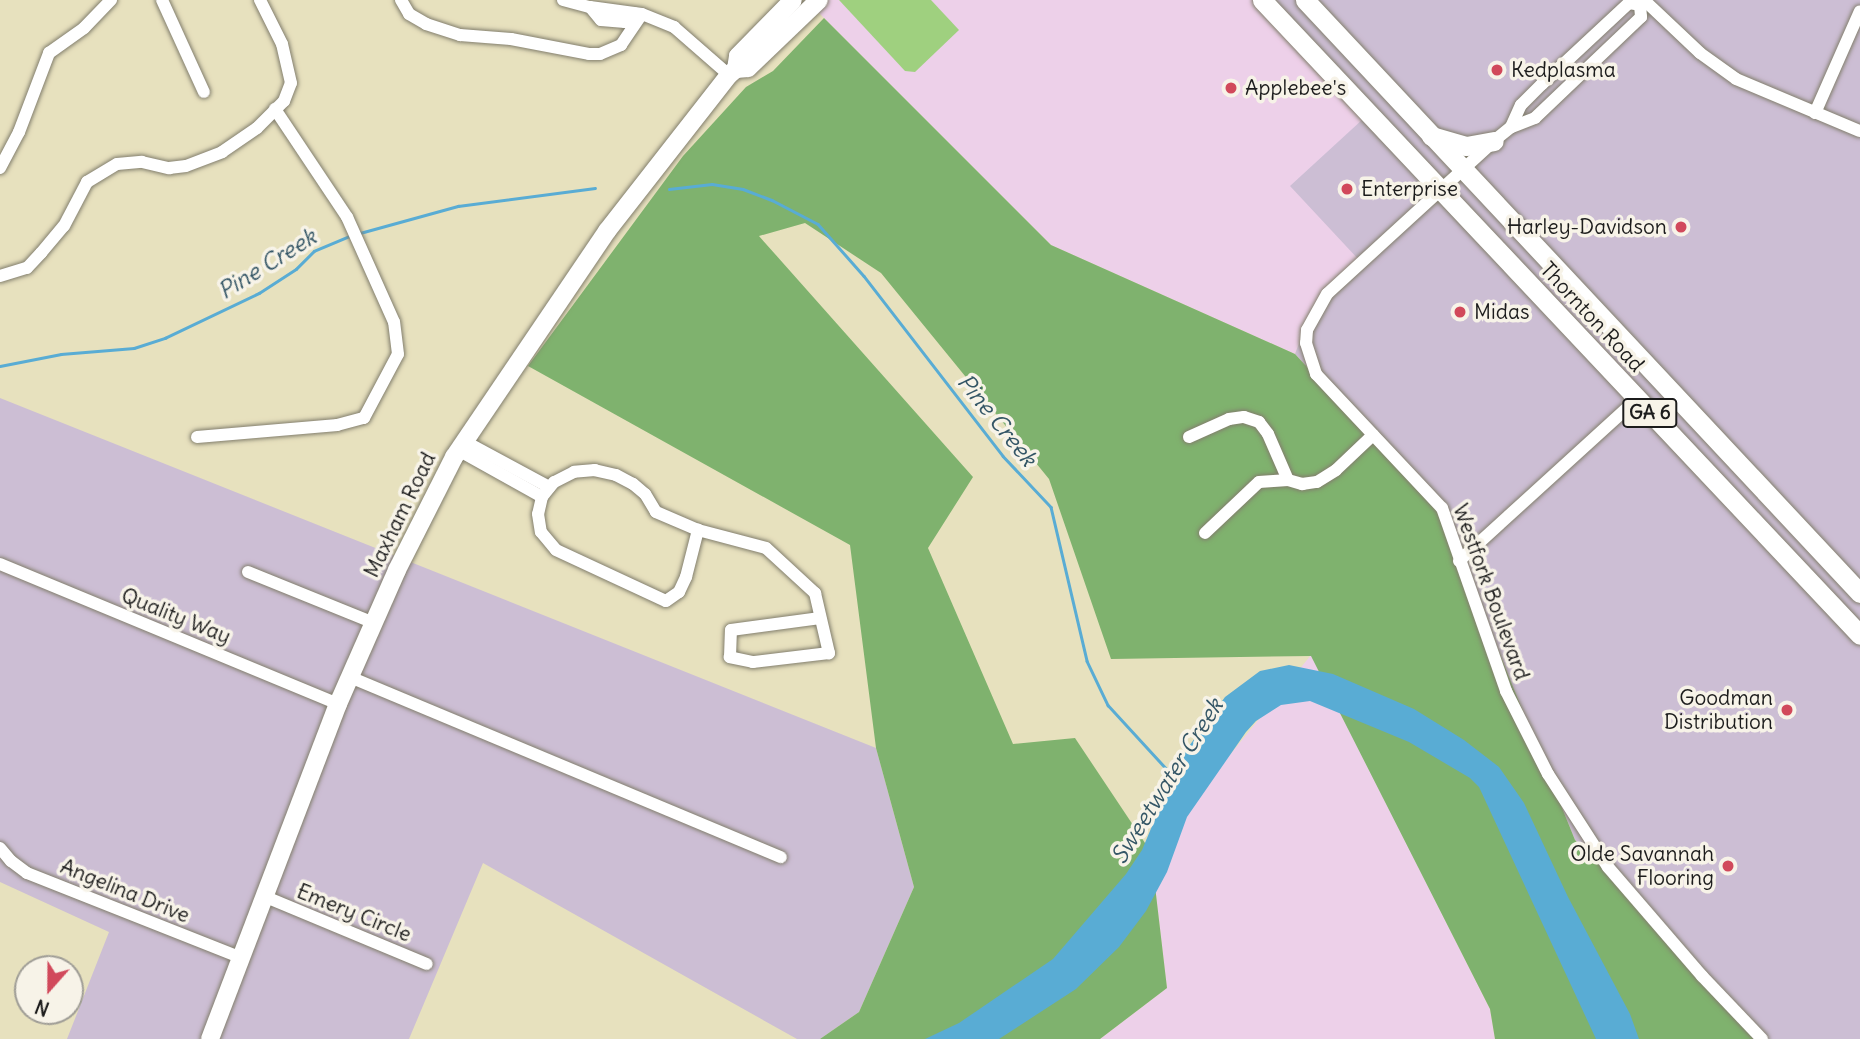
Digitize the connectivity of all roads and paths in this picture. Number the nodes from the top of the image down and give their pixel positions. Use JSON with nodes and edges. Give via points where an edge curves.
{"nodes":[{"id":1,"x":111,"y":0,"type":"edge"},
{"id":2,"x":162,"y":0,"type":"edge"},
{"id":3,"x":260,"y":0,"type":"edge"},
{"id":4,"x":401,"y":0,"type":"edge"},
{"id":5,"x":563,"y":0,"type":"edge"},
{"id":6,"x":793,"y":0,"type":"edge"},
{"id":7,"x":819,"y":0,"type":"edge"},
{"id":8,"x":1262,"y":0,"type":"edge"},
{"id":9,"x":1305,"y":0,"type":"edge"},
{"id":10,"x":1643,"y":2,"type":"edge"},
{"id":11,"x":590,"y":8,"type":"junction"},
{"id":12,"x":1860,"y":11,"type":"edge"},
{"id":13,"x":639,"y":14,"type":"junction"},
{"id":14,"x":733,"y":72,"type":"junction"},
{"id":15,"x":204,"y":92,"type":"dead end"},
{"id":16,"x":275,"y":109,"type":"junction"},
{"id":17,"x":1815,"y":113,"type":"junction"},
{"id":18,"x":1511,"y":127,"type":"junction"},
{"id":19,"x":1860,"y":131,"type":"edge"},
{"id":20,"x":1427,"y":134,"type":"junction"},
{"id":21,"x":1494,"y":141,"type":"junction"},
{"id":22,"x":0,"y":168,"type":"edge"},
{"id":23,"x":1463,"y":172,"type":"junction"},
{"id":24,"x":1443,"y":190,"type":"junction"},
{"id":25,"x":0,"y":275,"type":"edge"},
{"id":26,"x":1637,"y":399,"type":"junction"},
{"id":27,"x":1373,"y":435,"type":"junction"},
{"id":28,"x":197,"y":437,"type":"dead end"},
{"id":29,"x":1189,"y":437,"type":"dead end"},
{"id":30,"x":461,"y":445,"type":"junction"},
{"id":31,"x":1288,"y":480,"type":"junction"},
{"id":32,"x":545,"y":492,"type":"junction"},
{"id":33,"x":698,"y":530,"type":"junction"},
{"id":34,"x":1205,"y":533,"type":"dead end"},
{"id":35,"x":1459,"y":561,"type":"junction"},
{"id":36,"x":0,"y":564,"type":"edge"},
{"id":37,"x":248,"y":572,"type":"dead end"},
{"id":38,"x":1860,"y":593,"type":"edge"},
{"id":39,"x":820,"y":618,"type":"junction"},
{"id":40,"x":374,"y":623,"type":"junction"},
{"id":41,"x":1860,"y":635,"type":"edge"},
{"id":42,"x":350,"y":677,"type":"junction"},
{"id":43,"x":338,"y":704,"type":"junction"},
{"id":44,"x":0,"y":848,"type":"edge"},
{"id":45,"x":781,"y":857,"type":"dead end"},
{"id":46,"x":265,"y":897,"type":"junction"},
{"id":47,"x":242,"y":958,"type":"junction"},
{"id":48,"x":428,"y":964,"type":"dead end"},
{"id":49,"x":210,"y":1039,"type":"edge"},
{"id":50,"x":1762,"y":1039,"type":"edge"}],
"edges":[{"from":1,"to":22,"type":"street","via":[[84,28],[49,53]]},
{"from":2,"to":15,"type":"street"},
{"from":3,"to":16,"type":"street","via":[[282,44],[291,83]]},
{"from":4,"to":13,"type":"street","via":[[409,14],[460,35],[600,54],[621,46]]},
{"from":5,"to":11,"type":"street"},
{"from":6,"to":14,"type":"main road","name":"Maxham Road","via":[[738,56]]},
{"from":7,"to":14,"type":"main road","name":"Maxham Road","via":[[748,68]]},
{"from":8,"to":24,"type":"highway","name":"Thornton Road","number":"GA 6"},
{"from":9,"to":20,"type":"highway","name":"Thornton Road","number":"GA 6"},
{"from":10,"to":17,"type":"street","via":[[1717,67]]},
{"from":10,"to":18,"type":"street","name":"Westfork Boulevard","via":[[1629,3],[1542,84],[1521,105]]},
{"from":10,"to":18,"type":"street","name":"Westfork Boulevard","via":[[1641,17],[1535,118]]},
{"from":11,"to":13,"type":"street","via":[[603,1],[627,4]]},
{"from":11,"to":13,"type":"street","via":[[601,20],[625,22]]},
{"from":12,"to":17,"type":"street"},
{"from":13,"to":14,"type":"street","via":[[674,27]]},
{"from":14,"to":30,"type":"main road","name":"Maxham Road","via":[[607,231]]},
{"from":16,"to":25,"type":"street","via":[[222,152],[186,166],[117,164],[87,182],[64,226],[27,268]]},
{"from":16,"to":28,"type":"street","via":[[347,217],[394,321],[398,354],[364,418],[337,425]]},
{"from":17,"to":19,"type":"street"},
{"from":18,"to":21,"type":"street","name":"Westfork Boulevard"},
{"from":20,"to":21,"type":"highway","via":[[1466,146]]},
{"from":20,"to":23,"type":"highway","name":"Thornton Road","number":"GA 6"},
{"from":21,"to":23,"type":"street","name":"Westfork Boulevard"},
{"from":23,"to":24,"type":"street","name":"Westfork Boulevard"},
{"from":23,"to":38,"type":"highway","name":"Thornton Road","number":"GA 6"},
{"from":24,"to":26,"type":"highway","name":"Thornton Road","number":"GA 6"},
{"from":24,"to":27,"type":"street","name":"Westfork Boulevard","via":[[1327,294],[1307,330],[1308,355],[1316,374]]},
{"from":26,"to":35,"type":"street"},
{"from":26,"to":41,"type":"highway","name":"Thornton Road","number":"GA 6"},
{"from":27,"to":31,"type":"street","via":[[1317,482]]},
{"from":27,"to":35,"type":"street","name":"Westfork Boulevard","via":[[1442,508]]},
{"from":29,"to":31,"type":"street","via":[[1229,419],[1259,422]]},
{"from":30,"to":32,"type":"street"},
{"from":30,"to":40,"type":"main road","name":"Maxham Road"},
{"from":31,"to":34,"type":"street","via":[[1259,482]]},
{"from":32,"to":33,"type":"street","via":[[574,472],[616,475],[645,494],[656,512]]},
{"from":32,"to":33,"type":"street","via":[[538,514],[541,532],[556,550],[666,601],[679,592],[686,577]]},
{"from":33,"to":39,"type":"street","via":[[766,548],[815,593]]},
{"from":35,"to":50,"type":"street","name":"Westfork Boulevard","via":[[1506,691],[1556,787],[1608,867]]},
{"from":36,"to":43,"type":"street","name":"Quality Way"},
{"from":37,"to":40,"type":"street"},
{"from":39,"to":39,"type":"street","via":[[731,630],[730,657],[753,662],[829,653]]},
{"from":40,"to":42,"type":"main road","name":"Maxham Road"},
{"from":42,"to":43,"type":"main road","name":"Maxham Road"},
{"from":42,"to":45,"type":"street"},
{"from":43,"to":46,"type":"main road","name":"Maxham Road"},
{"from":44,"to":47,"type":"street","name":"Angelina Drive","via":[[27,873]]},
{"from":46,"to":47,"type":"main road","name":"Maxham Road"},
{"from":46,"to":48,"type":"street","name":"Emery Circle"},
{"from":47,"to":49,"type":"main road","name":"Maxham Road"}]}
